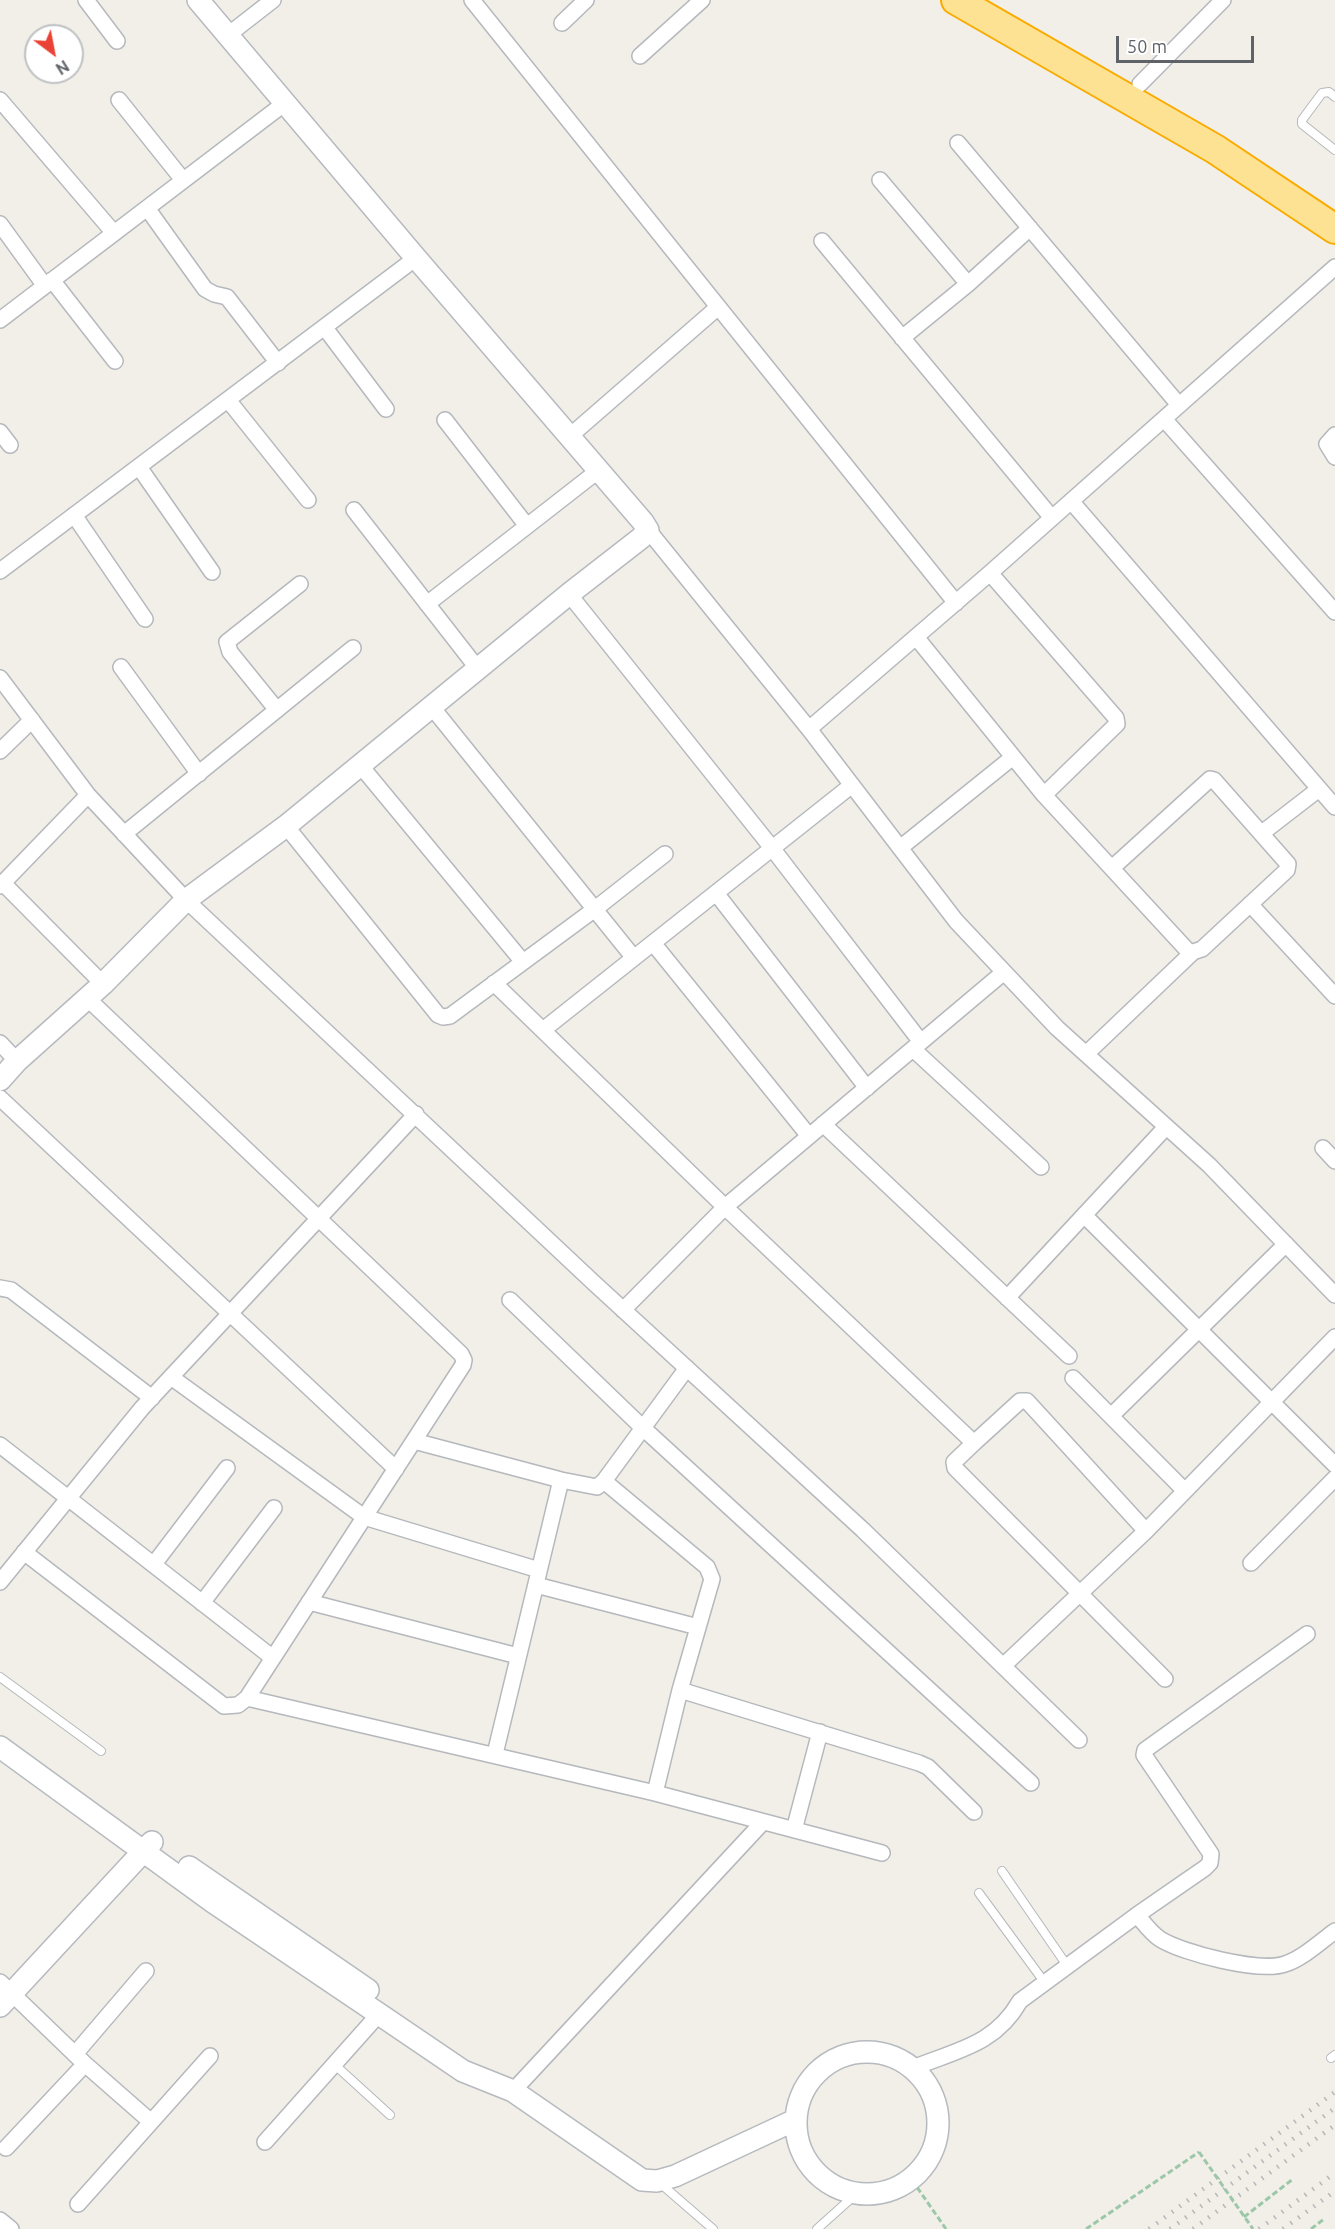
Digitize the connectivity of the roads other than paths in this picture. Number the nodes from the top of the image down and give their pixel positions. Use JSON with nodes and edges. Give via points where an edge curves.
{"nodes":[{"id":1,"x":86,"y":0,"type":"edge"},
{"id":2,"x":198,"y":0,"type":"edge"},
{"id":3,"x":273,"y":0,"type":"edge"},
{"id":4,"x":472,"y":0,"type":"edge"},
{"id":5,"x":586,"y":0,"type":"edge"},
{"id":6,"x":702,"y":0,"type":"edge"},
{"id":7,"x":956,"y":0,"type":"edge"},
{"id":8,"x":992,"y":0,"type":"edge"},
{"id":9,"x":1223,"y":0,"type":"edge"},
{"id":10,"x":562,"y":23,"type":"dead end"},
{"id":11,"x":228,"y":35,"type":"junction"},
{"id":12,"x":117,"y":40,"type":"dead end"},
{"id":13,"x":640,"y":56,"type":"dead end"},
{"id":14,"x":1140,"y":84,"type":"junction"},
{"id":15,"x":1335,"y":97,"type":"edge"},
{"id":16,"x":0,"y":100,"type":"edge"},
{"id":17,"x":119,"y":100,"type":"dead end"},
{"id":18,"x":285,"y":103,"type":"junction"},
{"id":19,"x":958,"y":143,"type":"dead end"},
{"id":20,"x":1335,"y":150,"type":"edge"},
{"id":21,"x":183,"y":180,"type":"junction"},
{"id":22,"x":880,"y":180,"type":"dead end"},
{"id":23,"x":147,"y":208,"type":"junction"},
{"id":24,"x":1335,"y":211,"type":"edge"},
{"id":25,"x":0,"y":224,"type":"edge"},
{"id":26,"x":1030,"y":228,"type":"junction"},
{"id":27,"x":1335,"y":229,"type":"edge"},
{"id":28,"x":114,"y":233,"type":"junction"},
{"id":29,"x":822,"y":241,"type":"dead end"},
{"id":30,"x":416,"y":258,"type":"junction"},
{"id":31,"x":1335,"y":267,"type":"edge"},
{"id":32,"x":49,"y":283,"type":"junction"},
{"id":33,"x":968,"y":284,"type":"junction"},
{"id":34,"x":717,"y":308,"type":"junction"},
{"id":35,"x":0,"y":320,"type":"edge"},
{"id":36,"x":325,"y":328,"type":"junction"},
{"id":37,"x":902,"y":338,"type":"junction"},
{"id":38,"x":116,"y":361,"type":"dead end"},
{"id":39,"x":278,"y":363,"type":"junction"},
{"id":40,"x":228,"y":400,"type":"junction"},
{"id":41,"x":1179,"y":405,"type":"junction"},
{"id":42,"x":386,"y":409,"type":"dead end"},
{"id":43,"x":1164,"y":418,"type":"junction"},
{"id":44,"x":445,"y":420,"type":"dead end"},
{"id":45,"x":0,"y":432,"type":"edge"},
{"id":46,"x":1335,"y":435,"type":"edge"},
{"id":47,"x":570,"y":436,"type":"junction"},
{"id":48,"x":10,"y":445,"type":"dead end"},
{"id":49,"x":1335,"y":456,"type":"edge"},
{"id":50,"x":139,"y":467,"type":"junction"},
{"id":51,"x":599,"y":470,"type":"junction"},
{"id":52,"x":308,"y":500,"type":"dead end"},
{"id":53,"x":1071,"y":501,"type":"junction"},
{"id":54,"x":354,"y":510,"type":"dead end"},
{"id":55,"x":74,"y":515,"type":"junction"},
{"id":56,"x":1052,"y":518,"type":"junction"},
{"id":57,"x":527,"y":526,"type":"junction"},
{"id":58,"x":648,"y":530,"type":"junction"},
{"id":59,"x":0,"y":571,"type":"edge"},
{"id":60,"x":212,"y":572,"type":"dead end"},
{"id":61,"x":990,"y":573,"type":"junction"},
{"id":62,"x":300,"y":584,"type":"dead end"},
{"id":63,"x":569,"y":594,"type":"junction"},
{"id":64,"x":956,"y":603,"type":"junction"},
{"id":65,"x":427,"y":604,"type":"junction"},
{"id":66,"x":1335,"y":612,"type":"edge"},
{"id":67,"x":146,"y":619,"type":"dead end"},
{"id":68,"x":916,"y":637,"type":"junction"},
{"id":69,"x":353,"y":648,"type":"dead end"},
{"id":70,"x":121,"y":667,"type":"dead end"},
{"id":71,"x":478,"y":669,"type":"junction"},
{"id":72,"x":0,"y":678,"type":"edge"},
{"id":73,"x":431,"y":706,"type":"junction"},
{"id":74,"x":277,"y":710,"type":"junction"},
{"id":75,"x":32,"y":720,"type":"junction"},
{"id":76,"x":809,"y":729,"type":"junction"},
{"id":77,"x":0,"y":751,"type":"edge"},
{"id":78,"x":1013,"y":757,"type":"junction"},
{"id":79,"x":360,"y":765,"type":"junction"},
{"id":80,"x":199,"y":774,"type":"junction"},
{"id":81,"x":852,"y":785,"type":"junction"},
{"id":82,"x":88,"y":795,"type":"junction"},
{"id":83,"x":1044,"y":795,"type":"junction"},
{"id":84,"x":1329,"y":797,"type":"edge"},
{"id":85,"x":286,"y":826,"type":"junction"},
{"id":86,"x":1262,"y":833,"type":"junction"},
{"id":87,"x":124,"y":834,"type":"junction"},
{"id":88,"x":772,"y":848,"type":"junction"},
{"id":89,"x":900,"y":848,"type":"junction"},
{"id":90,"x":665,"y":854,"type":"dead end"},
{"id":91,"x":1112,"y":868,"type":"junction"},
{"id":92,"x":2,"y":884,"type":"edge"},
{"id":93,"x":716,"y":893,"type":"junction"},
{"id":94,"x":186,"y":900,"type":"junction"},
{"id":95,"x":1250,"y":904,"type":"junction"},
{"id":96,"x":595,"y":909,"type":"junction"},
{"id":97,"x":653,"y":943,"type":"junction"},
{"id":98,"x":1193,"y":952,"type":"junction"},
{"id":99,"x":634,"y":958,"type":"junction"},
{"id":100,"x":523,"y":962,"type":"junction"},
{"id":101,"x":1004,"y":972,"type":"junction"},
{"id":102,"x":494,"y":983,"type":"junction"},
{"id":103,"x":103,"y":984,"type":"junction"},
{"id":104,"x":1335,"y":996,"type":"edge"},
{"id":105,"x":87,"y":998,"type":"junction"},
{"id":106,"x":543,"y":1030,"type":"junction"},
{"id":107,"x":0,"y":1043,"type":"edge"},
{"id":108,"x":917,"y":1045,"type":"junction"},
{"id":109,"x":1086,"y":1054,"type":"junction"},
{"id":110,"x":17,"y":1061,"type":"junction"},
{"id":111,"x":0,"y":1080,"type":"edge"},
{"id":112,"x":867,"y":1088,"type":"junction"},
{"id":113,"x":0,"y":1098,"type":"edge"},
{"id":114,"x":416,"y":1114,"type":"junction"},
{"id":115,"x":823,"y":1124,"type":"junction"},
{"id":116,"x":1166,"y":1127,"type":"junction"},
{"id":117,"x":809,"y":1136,"type":"junction"},
{"id":118,"x":1323,"y":1148,"type":"dead end"},
{"id":119,"x":1335,"y":1161,"type":"edge"},
{"id":120,"x":1041,"y":1167,"type":"dead end"},
{"id":121,"x":725,"y":1207,"type":"junction"},
{"id":122,"x":1084,"y":1215,"type":"junction"},
{"id":123,"x":319,"y":1219,"type":"junction"},
{"id":124,"x":1286,"y":1244,"type":"junction"},
{"id":125,"x":0,"y":1288,"type":"edge"},
{"id":126,"x":1335,"y":1295,"type":"edge"},
{"id":127,"x":1007,"y":1298,"type":"junction"},
{"id":128,"x":510,"y":1300,"type":"dead end"},
{"id":129,"x":623,"y":1310,"type":"junction"},
{"id":130,"x":230,"y":1314,"type":"junction"},
{"id":131,"x":1198,"y":1329,"type":"junction"},
{"id":132,"x":1335,"y":1337,"type":"edge"},
{"id":133,"x":1069,"y":1356,"type":"dead end"},
{"id":134,"x":687,"y":1368,"type":"junction"},
{"id":135,"x":171,"y":1377,"type":"junction"},
{"id":136,"x":1073,"y":1378,"type":"dead end"},
{"id":137,"x":152,"y":1398,"type":"junction"},
{"id":138,"x":1272,"y":1402,"type":"junction"},
{"id":139,"x":1111,"y":1416,"type":"junction"},
{"id":140,"x":643,"y":1428,"type":"junction"},
{"id":141,"x":414,"y":1441,"type":"junction"},
{"id":142,"x":974,"y":1443,"type":"junction"},
{"id":143,"x":0,"y":1444,"type":"edge"},
{"id":144,"x":1335,"y":1465,"type":"edge"},
{"id":145,"x":227,"y":1468,"type":"dead end"},
{"id":146,"x":396,"y":1469,"type":"junction"},
{"id":147,"x":1335,"y":1478,"type":"edge"},
{"id":148,"x":561,"y":1480,"type":"junction"},
{"id":149,"x":604,"y":1482,"type":"junction"},
{"id":150,"x":1185,"y":1491,"type":"junction"},
{"id":151,"x":69,"y":1498,"type":"junction"},
{"id":152,"x":274,"y":1508,"type":"dead end"},
{"id":153,"x":364,"y":1517,"type":"junction"},
{"id":154,"x":1146,"y":1531,"type":"junction"},
{"id":155,"x":24,"y":1552,"type":"junction"},
{"id":156,"x":1251,"y":1563,"type":"dead end"},
{"id":157,"x":154,"y":1564,"type":"junction"},
{"id":158,"x":537,"y":1577,"type":"junction"},
{"id":159,"x":0,"y":1582,"type":"edge"},
{"id":160,"x":1080,"y":1593,"type":"junction"},
{"id":161,"x":309,"y":1602,"type":"junction"},
{"id":162,"x":202,"y":1603,"type":"junction"},
{"id":163,"x":698,"y":1627,"type":"junction"},
{"id":164,"x":1306,"y":1634,"type":"dead end"},
{"id":165,"x":518,"y":1656,"type":"junction"},
{"id":166,"x":273,"y":1658,"type":"junction"},
{"id":167,"x":1003,"y":1666,"type":"junction"},
{"id":168,"x":0,"y":1677,"type":"edge"},
{"id":169,"x":1165,"y":1679,"type":"dead end"},
{"id":170,"x":680,"y":1690,"type":"junction"},
{"id":171,"x":247,"y":1698,"type":"junction"},
{"id":172,"x":820,"y":1732,"type":"junction"},
{"id":173,"x":1079,"y":1740,"type":"dead end"},
{"id":174,"x":1,"y":1742,"type":"edge"},
{"id":175,"x":100,"y":1751,"type":"dead end"},
{"id":176,"x":495,"y":1754,"type":"junction"},
{"id":177,"x":1031,"y":1783,"type":"dead end"},
{"id":178,"x":655,"y":1793,"type":"junction"},
{"id":179,"x":974,"y":1812,"type":"dead end"},
{"id":180,"x":763,"y":1821,"type":"junction"},
{"id":181,"x":794,"y":1830,"type":"junction"},
{"id":182,"x":148,"y":1846,"type":"junction"},
{"id":183,"x":882,"y":1853,"type":"dead end"},
{"id":184,"x":1002,"y":1871,"type":"dead end"},
{"id":185,"x":979,"y":1893,"type":"dead end"},
{"id":186,"x":1137,"y":1916,"type":"junction"},
{"id":187,"x":1334,"y":1933,"type":"edge"},
{"id":188,"x":1068,"y":1966,"type":"junction"},
{"id":189,"x":146,"y":1971,"type":"dead end"},
{"id":190,"x":1045,"y":1983,"type":"junction"},
{"id":191,"x":4,"y":1994,"type":"edge"},
{"id":192,"x":379,"y":2014,"type":"junction"},
{"id":193,"x":210,"y":2055,"type":"dead end"},
{"id":194,"x":80,"y":2059,"type":"junction"},
{"id":195,"x":335,"y":2065,"type":"junction"},
{"id":196,"x":913,"y":2068,"type":"junction"},
{"id":197,"x":504,"y":2086,"type":"junction"},
{"id":198,"x":390,"y":2115,"type":"dead end"},
{"id":199,"x":795,"y":2120,"type":"junction"},
{"id":200,"x":150,"y":2121,"type":"junction"},
{"id":201,"x":265,"y":2142,"type":"dead end"},
{"id":202,"x":6,"y":2148,"type":"dead end"},
{"id":203,"x":657,"y":2181,"type":"junction"},
{"id":204,"x":856,"y":2194,"type":"junction"},
{"id":205,"x":78,"y":2204,"type":"dead end"},
{"id":206,"x":0,"y":2220,"type":"edge"},
{"id":207,"x":11,"y":2229,"type":"edge"},
{"id":208,"x":712,"y":2229,"type":"edge"},
{"id":209,"x":817,"y":2229,"type":"edge"}],
"edges":[{"from":1,"to":12,"type":"street"},
{"from":2,"to":11,"type":"street"},
{"from":3,"to":11,"type":"street"},
{"from":4,"to":34,"type":"street"},
{"from":5,"to":10,"type":"street"},
{"from":6,"to":13,"type":"street"},
{"from":7,"to":27,"type":"highway","via":[[1215,149]]},
{"from":8,"to":14,"type":"highway"},
{"from":9,"to":14,"type":"street"},
{"from":11,"to":18,"type":"street"},
{"from":14,"to":24,"type":"highway","via":[[1241,145]]},
{"from":15,"to":20,"type":"lane","via":[[1329,92],[1322,93],[1302,120],[1303,126]]},
{"from":16,"to":28,"type":"street"},
{"from":17,"to":21,"type":"street"},
{"from":18,"to":21,"type":"street"},
{"from":18,"to":30,"type":"street"},
{"from":19,"to":26,"type":"street"},
{"from":21,"to":23,"type":"street"},
{"from":22,"to":33,"type":"street"},
{"from":23,"to":28,"type":"street"},
{"from":23,"to":39,"type":"street","via":[[205,289],[227,297]]},
{"from":25,"to":32,"type":"street"},
{"from":26,"to":33,"type":"street"},
{"from":26,"to":41,"type":"street"},
{"from":28,"to":32,"type":"street"},
{"from":29,"to":37,"type":"street"},
{"from":30,"to":36,"type":"street"},
{"from":30,"to":47,"type":"street"},
{"from":31,"to":41,"type":"street"},
{"from":32,"to":35,"type":"street"},
{"from":32,"to":38,"type":"street"},
{"from":33,"to":37,"type":"street"},
{"from":34,"to":47,"type":"street"},
{"from":34,"to":64,"type":"street"},
{"from":36,"to":39,"type":"street"},
{"from":36,"to":42,"type":"street"},
{"from":37,"to":56,"type":"street"},
{"from":39,"to":40,"type":"street"},
{"from":40,"to":50,"type":"street"},
{"from":40,"to":52,"type":"street"},
{"from":41,"to":43,"type":"street"},
{"from":43,"to":53,"type":"street"},
{"from":43,"to":66,"type":"street"},
{"from":44,"to":57,"type":"street"},
{"from":45,"to":48,"type":"street"},
{"from":46,"to":49,"type":"street","via":[[1327,444]]},
{"from":47,"to":51,"type":"street"},
{"from":50,"to":55,"type":"street"},
{"from":50,"to":60,"type":"street"},
{"from":51,"to":57,"type":"street"},
{"from":51,"to":58,"type":"street"},
{"from":53,"to":56,"type":"street"},
{"from":53,"to":84,"type":"street"},
{"from":54,"to":65,"type":"street"},
{"from":55,"to":59,"type":"street"},
{"from":55,"to":67,"type":"street"},
{"from":56,"to":61,"type":"street"},
{"from":57,"to":65,"type":"street"},
{"from":58,"to":63,"type":"street"},
{"from":58,"to":76,"type":"street"},
{"from":61,"to":64,"type":"street"},
{"from":61,"to":83,"type":"street","via":[[1116,718],[1117,724]]},
{"from":62,"to":74,"type":"street","via":[[227,642],[230,652]]},
{"from":63,"to":71,"type":"street"},
{"from":63,"to":88,"type":"street"},
{"from":64,"to":68,"type":"street"},
{"from":65,"to":71,"type":"street"},
{"from":68,"to":76,"type":"street"},
{"from":68,"to":78,"type":"street"},
{"from":69,"to":74,"type":"street"},
{"from":70,"to":80,"type":"street"},
{"from":71,"to":73,"type":"street"},
{"from":72,"to":75,"type":"street"},
{"from":73,"to":79,"type":"street"},
{"from":73,"to":96,"type":"street"},
{"from":74,"to":80,"type":"street"},
{"from":75,"to":77,"type":"street"},
{"from":75,"to":82,"type":"street"},
{"from":76,"to":81,"type":"street"},
{"from":78,"to":83,"type":"street"},
{"from":78,"to":89,"type":"street"},
{"from":79,"to":85,"type":"street"},
{"from":79,"to":100,"type":"street"},
{"from":80,"to":87,"type":"street"},
{"from":81,"to":88,"type":"street"},
{"from":81,"to":89,"type":"street"},
{"from":82,"to":87,"type":"street"},
{"from":82,"to":92,"type":"street"},
{"from":83,"to":91,"type":"street"},
{"from":84,"to":86,"type":"street"},
{"from":85,"to":94,"type":"street"},
{"from":85,"to":102,"type":"street","via":[[438,1015],[450,1016]]},
{"from":86,"to":91,"type":"street","via":[[1210,779]]},
{"from":86,"to":95,"type":"street","via":[[1288,864],[1287,870]]},
{"from":87,"to":94,"type":"street"},
{"from":88,"to":93,"type":"street"},
{"from":88,"to":108,"type":"street"},
{"from":89,"to":101,"type":"street","via":[[956,921]]},
{"from":90,"to":96,"type":"street"},
{"from":91,"to":98,"type":"street"},
{"from":92,"to":103,"type":"street"},
{"from":93,"to":97,"type":"street"},
{"from":93,"to":112,"type":"street"},
{"from":94,"to":103,"type":"street"},
{"from":94,"to":114,"type":"street"},
{"from":95,"to":98,"type":"street","via":[[1202,949]]},
{"from":95,"to":104,"type":"street"},
{"from":96,"to":99,"type":"street"},
{"from":96,"to":100,"type":"street"},
{"from":97,"to":99,"type":"street"},
{"from":97,"to":117,"type":"street"},
{"from":98,"to":109,"type":"street"},
{"from":99,"to":106,"type":"street"},
{"from":100,"to":102,"type":"street"},
{"from":101,"to":108,"type":"street"},
{"from":101,"to":109,"type":"street"},
{"from":102,"to":106,"type":"street"},
{"from":103,"to":105,"type":"street"},
{"from":105,"to":110,"type":"street"},
{"from":105,"to":123,"type":"street"},
{"from":106,"to":121,"type":"street"},
{"from":107,"to":110,"type":"street"},
{"from":108,"to":112,"type":"street"},
{"from":108,"to":120,"type":"street"},
{"from":109,"to":116,"type":"street"},
{"from":110,"to":111,"type":"street"},
{"from":112,"to":115,"type":"street"},
{"from":113,"to":130,"type":"street"},
{"from":114,"to":123,"type":"street"},
{"from":114,"to":129,"type":"street"},
{"from":115,"to":117,"type":"street"},
{"from":115,"to":127,"type":"street"},
{"from":116,"to":122,"type":"street"},
{"from":116,"to":124,"type":"street"},
{"from":117,"to":121,"type":"street"},
{"from":118,"to":119,"type":"street"},
{"from":121,"to":129,"type":"street"},
{"from":121,"to":142,"type":"street"},
{"from":122,"to":127,"type":"street"},
{"from":122,"to":131,"type":"street"},
{"from":123,"to":130,"type":"street"},
{"from":123,"to":141,"type":"street","via":[[464,1360]]},
{"from":124,"to":126,"type":"street"},
{"from":124,"to":131,"type":"street"},
{"from":125,"to":137,"type":"street","via":[[11,1290]]},
{"from":127,"to":133,"type":"street"},
{"from":128,"to":140,"type":"street"},
{"from":129,"to":134,"type":"street"},
{"from":130,"to":135,"type":"street"},
{"from":130,"to":146,"type":"street"},
{"from":131,"to":138,"type":"street"},
{"from":131,"to":139,"type":"street"},
{"from":132,"to":138,"type":"street"},
{"from":134,"to":140,"type":"street"},
{"from":134,"to":167,"type":"street"},
{"from":135,"to":137,"type":"street"},
{"from":135,"to":153,"type":"street"},
{"from":136,"to":139,"type":"street"},
{"from":137,"to":151,"type":"street"},
{"from":138,"to":144,"type":"street"},
{"from":138,"to":150,"type":"street"},
{"from":139,"to":150,"type":"street"},
{"from":140,"to":149,"type":"street"},
{"from":140,"to":177,"type":"street"},
{"from":141,"to":146,"type":"street"},
{"from":141,"to":148,"type":"street"},
{"from":142,"to":154,"type":"street","via":[[1020,1401],[1027,1401]]},
{"from":142,"to":160,"type":"street","via":[[954,1462],[955,1468]]},
{"from":143,"to":151,"type":"street"},
{"from":145,"to":157,"type":"street"},
{"from":146,"to":153,"type":"street"},
{"from":147,"to":156,"type":"street"},
{"from":148,"to":149,"type":"street","via":[[597,1487]]},
{"from":148,"to":158,"type":"street"},
{"from":149,"to":163,"type":"street","via":[[707,1568],[712,1579]]},
{"from":150,"to":154,"type":"street"},
{"from":151,"to":155,"type":"street"},
{"from":151,"to":157,"type":"street"},
{"from":152,"to":162,"type":"street"},
{"from":153,"to":158,"type":"street"},
{"from":153,"to":161,"type":"street"},
{"from":154,"to":160,"type":"street"},
{"from":155,"to":159,"type":"street"},
{"from":155,"to":171,"type":"street","via":[[224,1706],[238,1705]]},
{"from":157,"to":162,"type":"street"},
{"from":158,"to":163,"type":"street"},
{"from":158,"to":165,"type":"street"},
{"from":160,"to":167,"type":"street"},
{"from":160,"to":169,"type":"street"},
{"from":161,"to":165,"type":"street"},
{"from":161,"to":166,"type":"street"},
{"from":162,"to":166,"type":"street"},
{"from":163,"to":170,"type":"street"},
{"from":164,"to":186,"type":"street","via":[[1145,1750],[1144,1755],[1211,1859],[1205,1868]]},
{"from":165,"to":176,"type":"street"},
{"from":166,"to":171,"type":"street"},
{"from":167,"to":173,"type":"street"},
{"from":168,"to":175,"type":"lane"},
{"from":170,"to":172,"type":"street"},
{"from":170,"to":178,"type":"street"},
{"from":171,"to":176,"type":"street"},
{"from":172,"to":179,"type":"street","via":[[928,1767]]},
{"from":172,"to":181,"type":"street"},
{"from":174,"to":182,"type":"street"},
{"from":176,"to":178,"type":"street"},
{"from":178,"to":180,"type":"street"},
{"from":180,"to":181,"type":"street"},
{"from":180,"to":197,"type":"street"},
{"from":181,"to":183,"type":"street"},
{"from":182,"to":191,"type":"street"},
{"from":182,"to":192,"type":"street","via":[[213,1902]]},
{"from":182,"to":197,"type":"street","via":[[340,1970]]},
{"from":184,"to":188,"type":"lane"},
{"from":185,"to":190,"type":"lane"},
{"from":186,"to":187,"type":"street","via":[[1158,1937],[1179,1949],[1269,1967],[1291,1962]]},
{"from":186,"to":188,"type":"street"},
{"from":188,"to":190,"type":"street"},
{"from":189,"to":194,"type":"street"},
{"from":190,"to":196,"type":"street","via":[[1020,2001],[991,2036]]},
{"from":191,"to":194,"type":"street"},
{"from":192,"to":195,"type":"street"},
{"from":192,"to":197,"type":"street","via":[[463,2071]]},
{"from":193,"to":200,"type":"street"},
{"from":194,"to":200,"type":"street"},
{"from":194,"to":202,"type":"street"},
{"from":195,"to":198,"type":"lane"},
{"from":195,"to":201,"type":"street"},
{"from":196,"to":199,"type":"street","via":[[890,2055],[864,2051],[838,2058],[816,2073],[801,2095]]},
{"from":196,"to":204,"type":"street","via":[[930,2087],[939,2111],[938,2136],[929,2160],[912,2180],[895,2190],[876,2195]]},
{"from":197,"to":203,"type":"street","via":[[642,2180]]},
{"from":199,"to":203,"type":"street"},
{"from":199,"to":204,"type":"street","via":[[799,2146],[811,2169],[831,2186]]},
{"from":200,"to":205,"type":"street"},
{"from":203,"to":208,"type":"lane"},
{"from":204,"to":209,"type":"lane"},
{"from":206,"to":207,"type":"street"}]}
